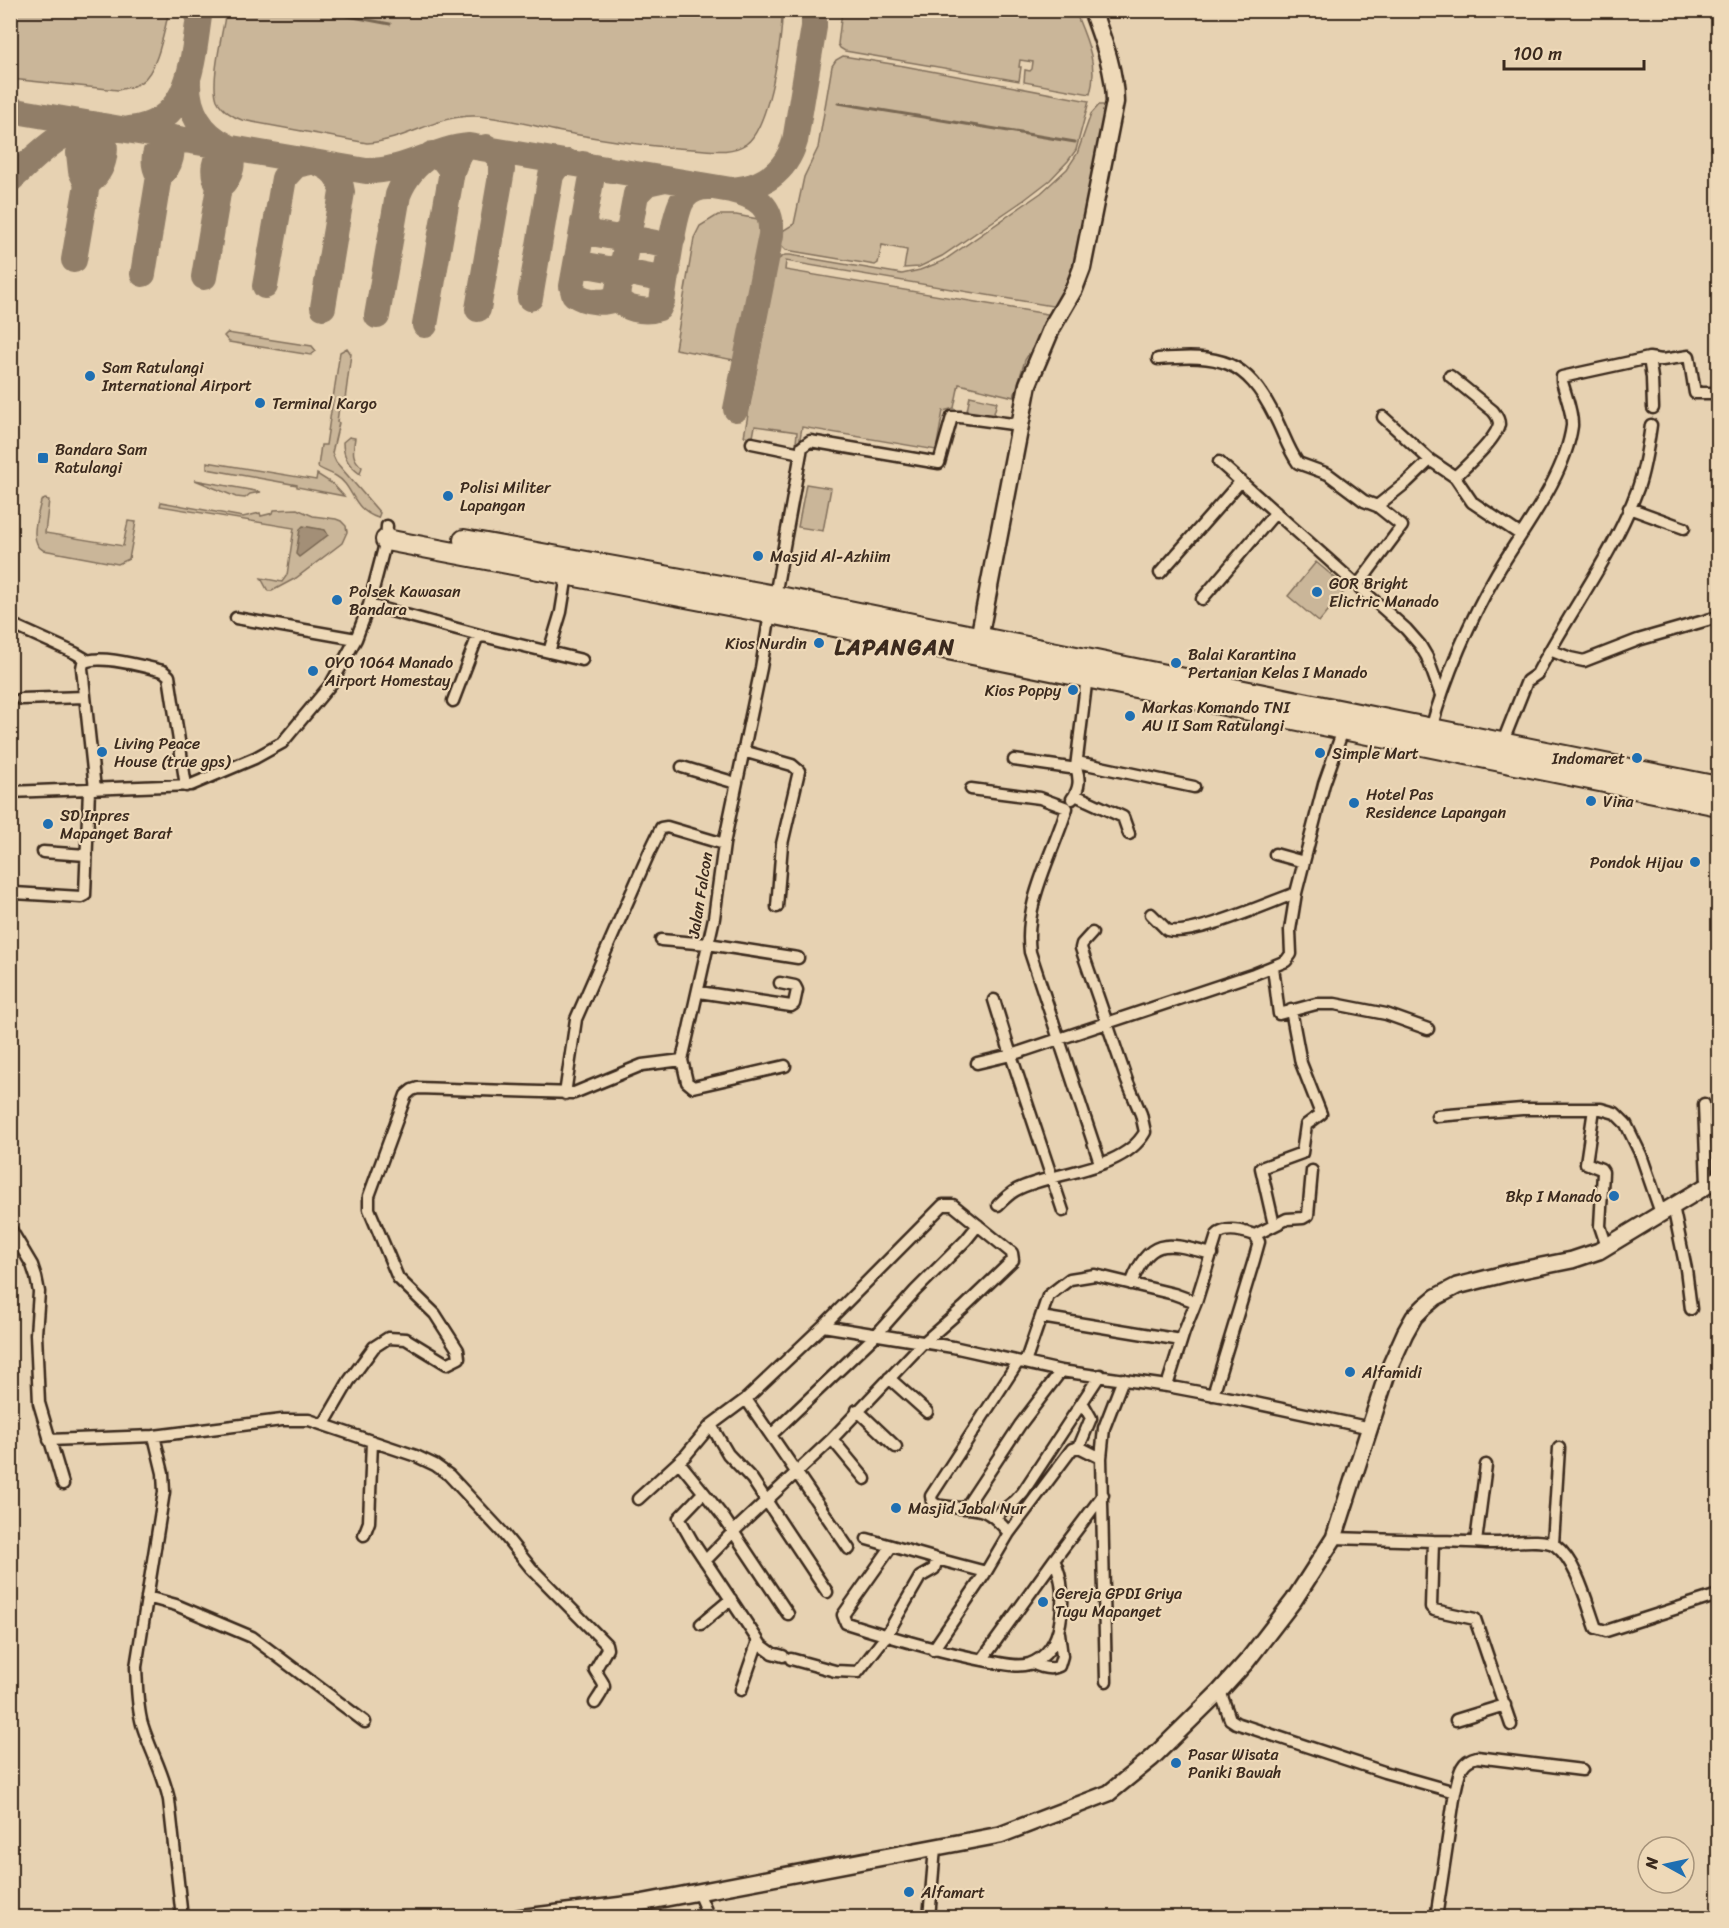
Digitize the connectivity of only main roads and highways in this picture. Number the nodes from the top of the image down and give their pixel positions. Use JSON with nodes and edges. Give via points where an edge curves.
{"nodes":[{"id":1,"x":1092,"y":10,"type":"edge"},
{"id":2,"x":772,"y":604,"type":"junction"},
{"id":3,"x":978,"y":646,"type":"junction"},
{"id":4,"x":1175,"y":686,"type":"junction"},
{"id":5,"x":1543,"y":760,"type":"junction"},
{"id":6,"x":1719,"y":788,"type":"edge"},
{"id":7,"x":1719,"y":805,"type":"edge"},
{"id":8,"x":1713,"y":1182,"type":"edge"},
{"id":9,"x":518,"y":1917,"type":"edge"}],
"edges":[{"from":1,"to":3,"type":"main road","via":[[1114,80],[1115,102],[1082,268],[1028,384]]},
{"from":2,"to":2,"type":"highway","via":[[567,575],[387,533]]},
{"from":2,"to":3,"type":"highway"},
{"from":3,"to":4,"type":"highway"},
{"from":3,"to":4,"type":"highway","via":[[1087,676]]},
{"from":4,"to":5,"type":"highway","via":[[1343,730]]},
{"from":4,"to":5,"type":"highway","via":[[1431,729],[1502,744]]},
{"from":5,"to":6,"type":"highway"},
{"from":5,"to":7,"type":"highway"},
{"from":8,"to":9,"type":"main road","via":[[1607,1247],[1584,1257],[1458,1286],[1436,1297],[1414,1317],[1388,1371],[1334,1538],[1247,1661],[1152,1758],[1109,1793],[1000,1835],[640,1903]]}]}
